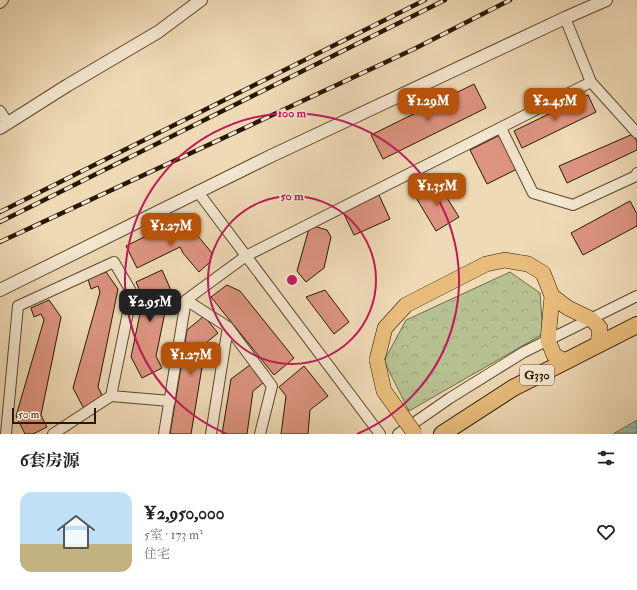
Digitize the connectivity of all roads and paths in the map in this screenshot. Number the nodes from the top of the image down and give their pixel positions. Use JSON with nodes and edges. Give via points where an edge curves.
{"nodes":[{"id":1,"x":2,"y":0,"type":"edge"},
{"id":2,"x":201,"y":0,"type":"edge"},
{"id":3,"x":606,"y":0,"type":"edge"},
{"id":4,"x":0,"y":2,"type":"edge"},
{"id":5,"x":565,"y":18,"type":"junction"},
{"id":6,"x":591,"y":82,"type":"junction"},
{"id":7,"x":0,"y":111,"type":"edge"},
{"id":8,"x":4,"y":125,"type":"edge"},
{"id":9,"x":501,"y":128,"type":"junction"},
{"id":10,"x":637,"y":133,"type":"edge"},
{"id":11,"x":637,"y":176,"type":"edge"},
{"id":12,"x":198,"y":192,"type":"junction"},
{"id":13,"x":246,"y":256,"type":"junction"},
{"id":14,"x":0,"y":290,"type":"edge"},
{"id":15,"x":552,"y":296,"type":"junction"},
{"id":16,"x":637,"y":296,"type":"edge"},
{"id":17,"x":186,"y":300,"type":"junction"},
{"id":18,"x":591,"y":319,"type":"junction"},
{"id":19,"x":637,"y":325,"type":"edge"},
{"id":20,"x":228,"y":327,"type":"junction"},
{"id":21,"x":548,"y":340,"type":"junction"},
{"id":22,"x":598,"y":345,"type":"junction"},
{"id":23,"x":565,"y":361,"type":"junction"},
{"id":24,"x":111,"y":396,"type":"junction"},
{"id":25,"x":170,"y":401,"type":"junction"},
{"id":26,"x":6,"y":434,"type":"edge"},
{"id":27,"x":53,"y":434,"type":"edge"},
{"id":28,"x":164,"y":434,"type":"edge"},
{"id":29,"x":211,"y":434,"type":"edge"},
{"id":30,"x":260,"y":434,"type":"edge"},
{"id":31,"x":380,"y":434,"type":"edge"},
{"id":32,"x":398,"y":434,"type":"edge"},
{"id":33,"x":415,"y":434,"type":"edge"},
{"id":34,"x":442,"y":434,"type":"edge"}],
"edges":[{"from":1,"to":4,"type":"street"},
{"from":2,"to":8,"type":"street","via":[[158,32]]},
{"from":3,"to":5,"type":"street"},
{"from":5,"to":6,"type":"street"},
{"from":5,"to":12,"type":"street"},
{"from":6,"to":9,"type":"street"},
{"from":6,"to":10,"type":"street"},
{"from":7,"to":8,"type":"street"},
{"from":9,"to":11,"type":"street","via":[[533,193],[572,205]]},
{"from":9,"to":13,"type":"street"},
{"from":12,"to":13,"type":"street"},
{"from":12,"to":14,"type":"street"},
{"from":13,"to":17,"type":"street"},
{"from":13,"to":31,"type":"street"},
{"from":15,"to":18,"type":"main road","via":[[568,308]]},
{"from":15,"to":21,"type":"main road"},
{"from":15,"to":33,"type":"main road","bridge":true,"via":[[543,273],[528,264],[505,260],[486,264],[406,305],[385,328],[377,360],[384,391]]},
{"from":16,"to":18,"type":"street"},
{"from":17,"to":20,"type":"street"},
{"from":17,"to":25,"type":"street"},
{"from":18,"to":21,"type":"street"},
{"from":18,"to":22,"type":"main road","via":[[600,328]]},
{"from":19,"to":22,"type":"highway","number":"G330"},
{"from":20,"to":29,"type":"street"},
{"from":20,"to":30,"type":"street","via":[[272,386]]},
{"from":21,"to":23,"type":"main road","via":[[554,355]]},
{"from":21,"to":32,"type":"street","via":[[450,398]]},
{"from":22,"to":23,"type":"highway","number":"G330"},
{"from":23,"to":34,"type":"highway","number":"G330","via":[[513,388]]},
{"from":24,"to":25,"type":"street"},
{"from":24,"to":26,"type":"street","via":[[132,293],[114,262],[18,306]]},
{"from":24,"to":27,"type":"street"},
{"from":25,"to":28,"type":"street"}]}
